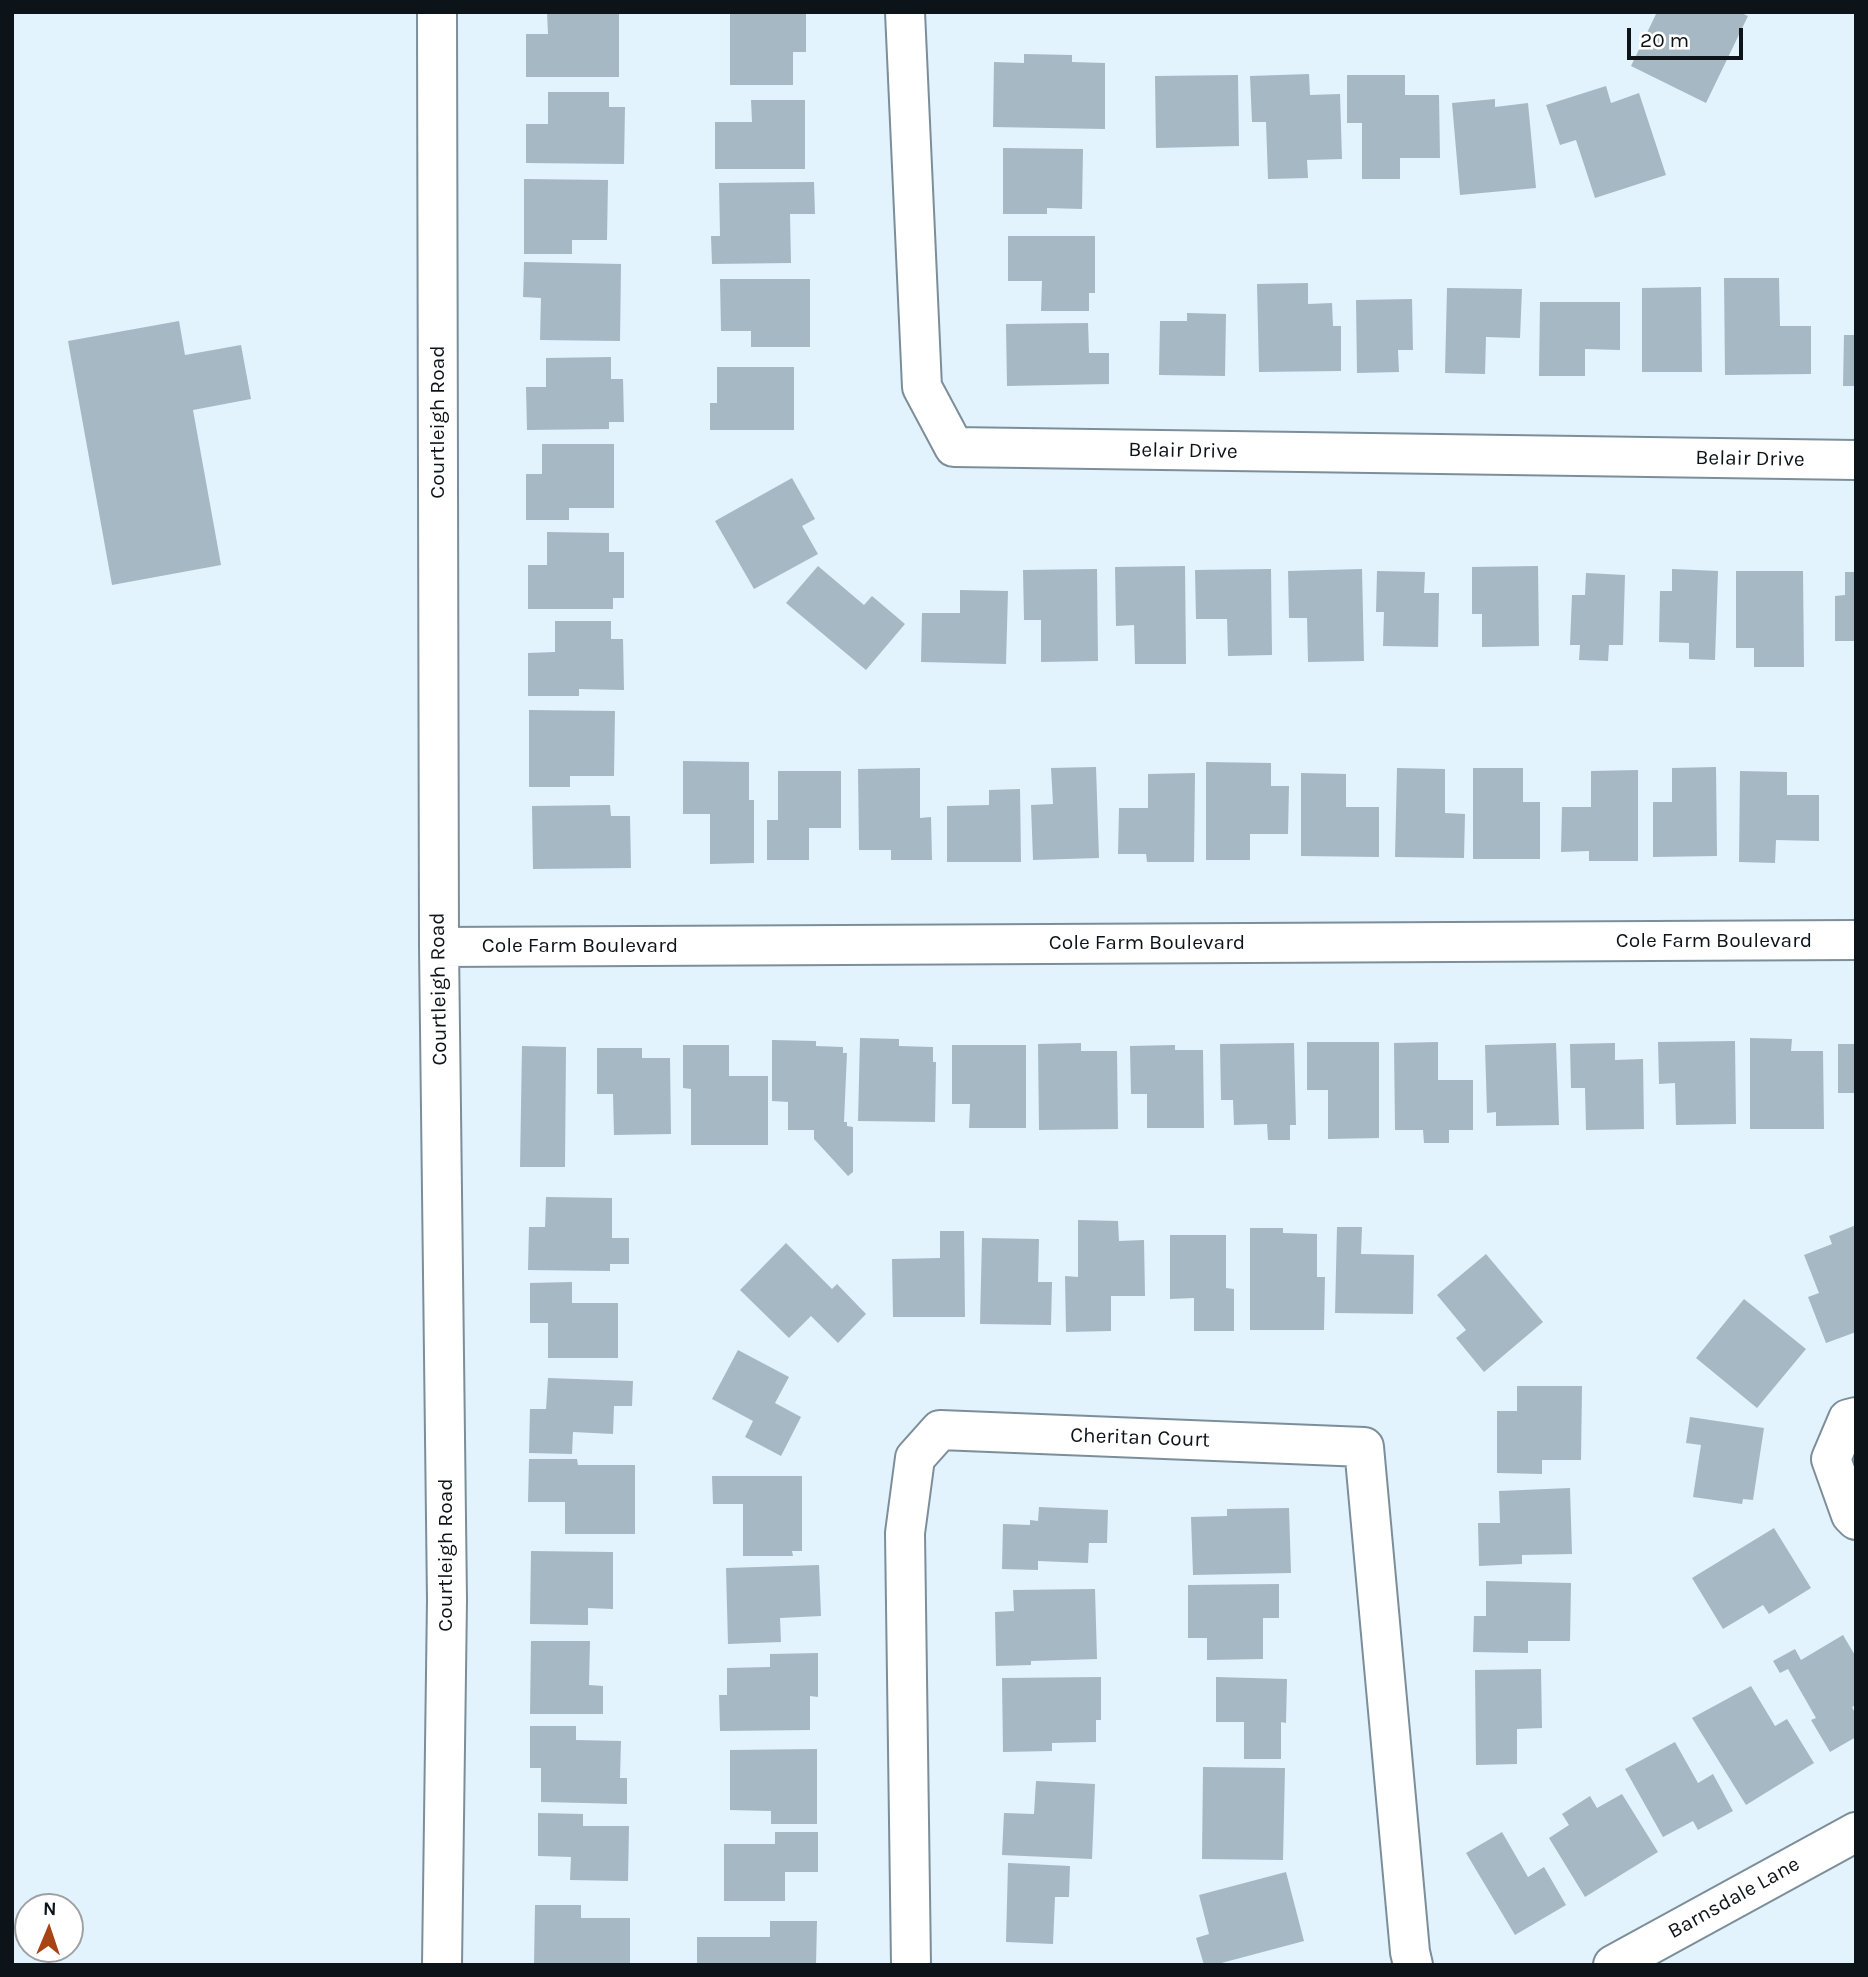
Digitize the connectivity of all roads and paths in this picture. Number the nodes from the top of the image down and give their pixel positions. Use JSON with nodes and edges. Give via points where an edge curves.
{"nodes":[{"id":1,"x":438,"y":12,"type":"edge"},
{"id":2,"x":905,"y":12,"type":"edge"},
{"id":3,"x":1856,"y":460,"type":"edge"},
{"id":4,"x":1856,"y":940,"type":"edge"},
{"id":5,"x":439,"y":947,"type":"junction"},
{"id":6,"x":1856,"y":1417,"type":"edge"},
{"id":7,"x":1856,"y":1520,"type":"edge"},
{"id":8,"x":1856,"y":1832,"type":"edge"},
{"id":9,"x":442,"y":1965,"type":"edge"},
{"id":10,"x":911,"y":1965,"type":"edge"},
{"id":11,"x":1413,"y":1965,"type":"edge"},
{"id":12,"x":1613,"y":1965,"type":"edge"}],
"edges":[{"from":1,"to":5,"type":"street","name":"Courtleigh Road"},
{"from":2,"to":3,"type":"street","name":"Belair Drive","via":[[922,387],[954,447]]},
{"from":4,"to":5,"type":"street","name":"Cole Farm Boulevard"},
{"from":5,"to":9,"type":"street","name":"Courtleigh Road","via":[[447,1600]]},
{"from":6,"to":7,"type":"street","via":[[1848,1419],[1831,1459]]},
{"from":8,"to":12,"type":"street","name":"Barnsdale Lane"},
{"from":10,"to":11,"type":"street","name":"Cheritan Court","via":[[905,1533],[915,1458],[940,1430],[1364,1447]]}]}
